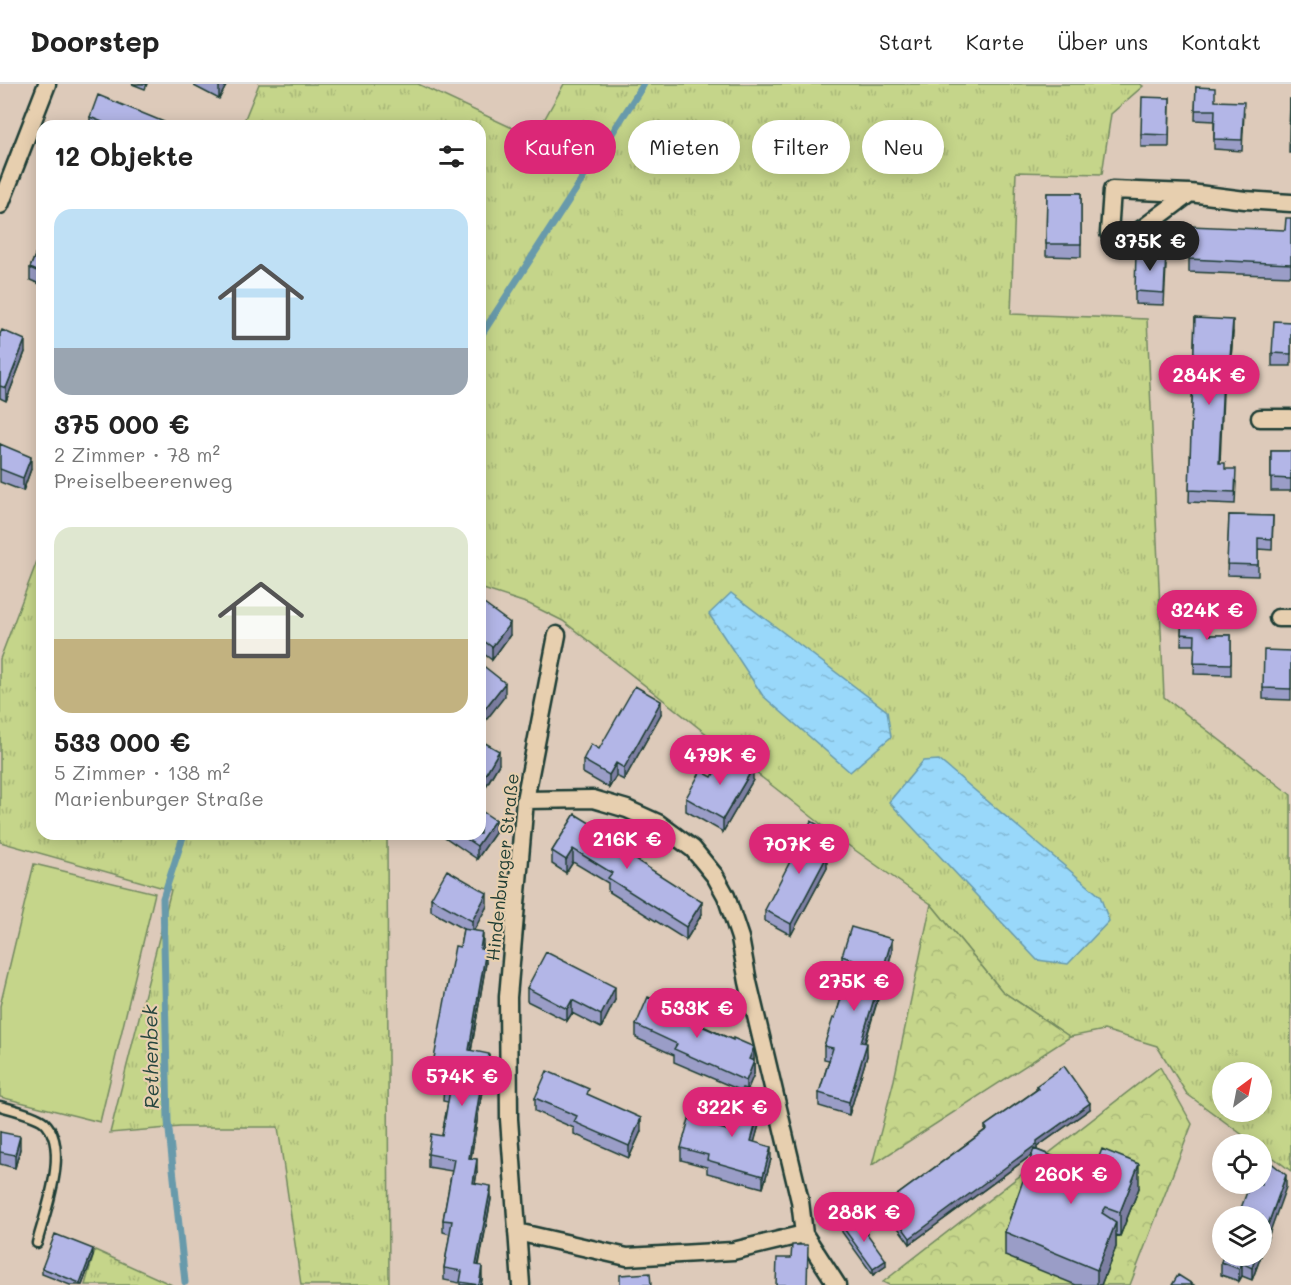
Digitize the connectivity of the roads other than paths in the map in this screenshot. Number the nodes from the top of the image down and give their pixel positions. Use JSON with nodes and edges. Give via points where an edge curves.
{"nodes":[{"id":1,"x":47,"y":84,"type":"edge"},
{"id":2,"x":1190,"y":193,"type":"junction"},
{"id":3,"x":1291,"y":203,"type":"edge"},
{"id":4,"x":0,"y":205,"type":"edge"},
{"id":5,"x":1260,"y":418,"type":"dead end"},
{"id":6,"x":1291,"y":418,"type":"edge"},
{"id":7,"x":557,"y":635,"type":"dead end"},
{"id":8,"x":525,"y":800,"type":"junction"},
{"id":9,"x":0,"y":1106,"type":"edge"},
{"id":10,"x":517,"y":1232,"type":"junction"},
{"id":11,"x":804,"y":1234,"type":"junction"},
{"id":12,"x":37,"y":1243,"type":"dead end"},
{"id":13,"x":520,"y":1285,"type":"edge"},
{"id":14,"x":837,"y":1285,"type":"edge"}],
"edges":[{"from":1,"to":4,"type":"street"},
{"from":2,"to":2,"type":"street","via":[[1112,190],[1109,233],[1134,235]]},
{"from":2,"to":3,"type":"street"},
{"from":5,"to":6,"type":"street"},
{"from":7,"to":8,"type":"street","name":"Hindenburger Straße"},
{"from":8,"to":10,"type":"street","name":"Hindenburger Straße","via":[[508,997],[509,1119]]},
{"from":8,"to":11,"type":"street","via":[[594,799],[627,809],[658,823],[693,849],[715,876],[740,938],[800,1201]]},
{"from":9,"to":12,"type":"lane","via":[[43,1121],[54,1136],[56,1168]]},
{"from":10,"to":11,"type":"street","via":[[627,1257],[733,1251]]},
{"from":10,"to":13,"type":"street","name":"Hindenburger Straße"},
{"from":11,"to":14,"type":"street"}]}
